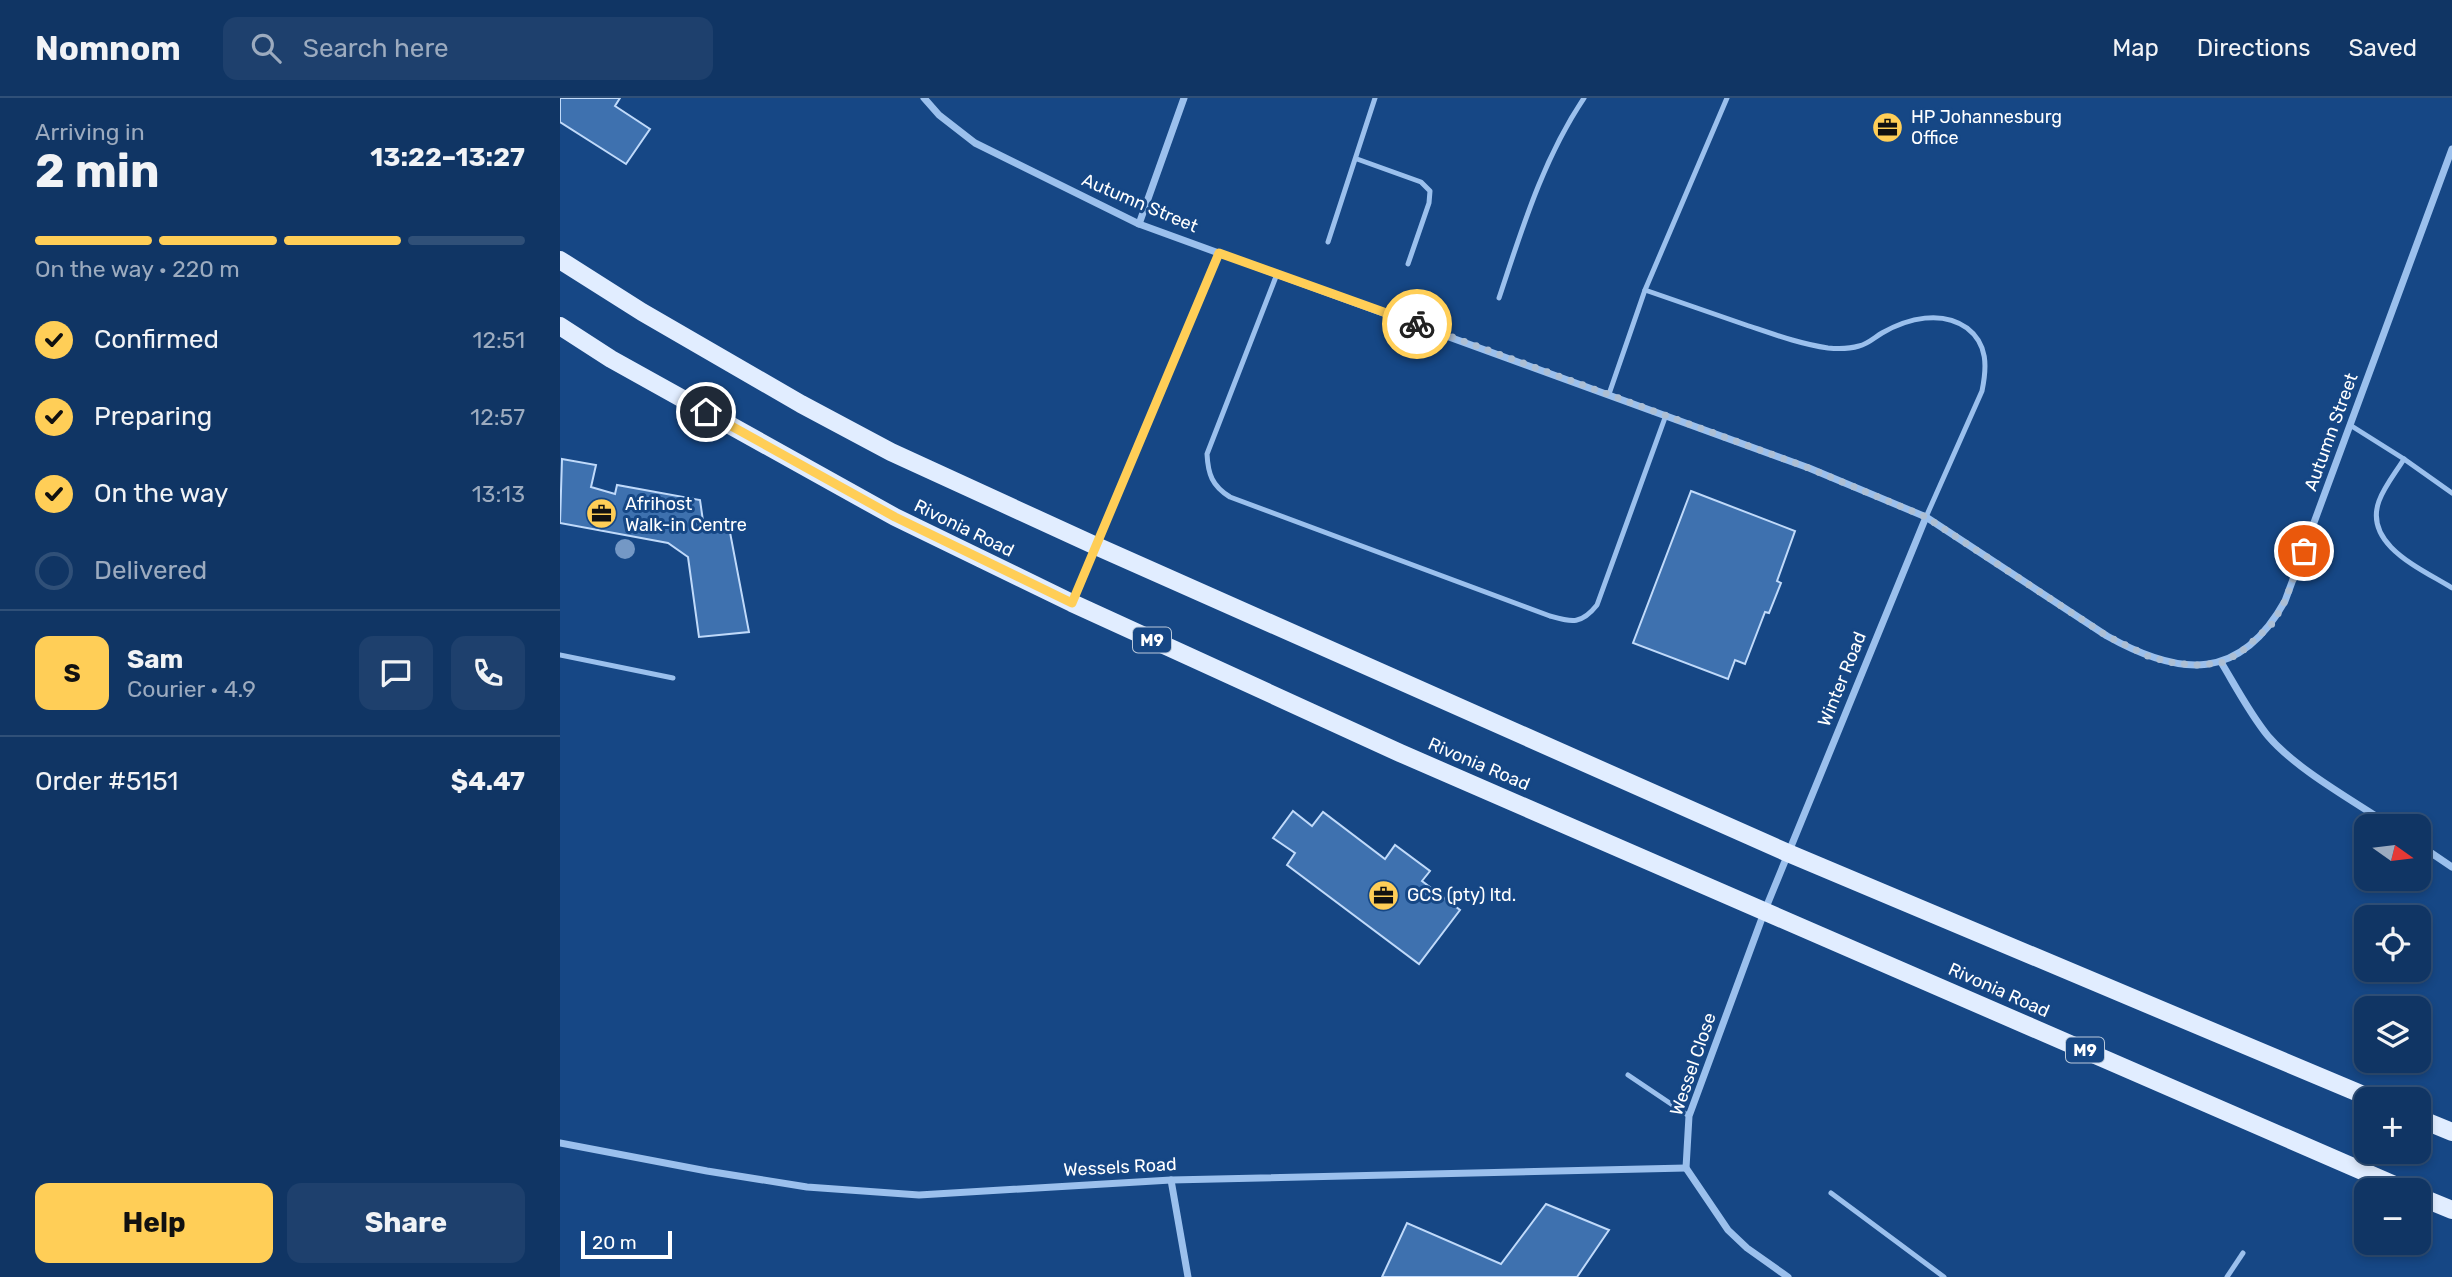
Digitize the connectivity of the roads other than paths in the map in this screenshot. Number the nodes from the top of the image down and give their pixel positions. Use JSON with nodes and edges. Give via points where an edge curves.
{"nodes":[{"id":1,"x":923,"y":98,"type":"edge"},
{"id":2,"x":1184,"y":98,"type":"edge"},
{"id":3,"x":1374,"y":98,"type":"edge"},
{"id":4,"x":1584,"y":98,"type":"edge"},
{"id":5,"x":1727,"y":98,"type":"edge"},
{"id":6,"x":2452,"y":149,"type":"edge"},
{"id":7,"x":1357,"y":159,"type":"junction"},
{"id":8,"x":1139,"y":224,"type":"junction"},
{"id":9,"x":1328,"y":242,"type":"dead end"},
{"id":10,"x":1219,"y":253,"type":"junction"},
{"id":11,"x":560,"y":260,"type":"edge"},
{"id":12,"x":1408,"y":264,"type":"dead end"},
{"id":13,"x":1277,"y":274,"type":"junction"},
{"id":14,"x":1645,"y":290,"type":"junction"},
{"id":15,"x":1499,"y":298,"type":"dead end"},
{"id":16,"x":560,"y":326,"type":"edge"},
{"id":17,"x":1609,"y":394,"type":"junction"},
{"id":18,"x":1666,"y":415,"type":"junction"},
{"id":19,"x":2350,"y":425,"type":"junction"},
{"id":20,"x":2404,"y":459,"type":"junction"},
{"id":21,"x":2452,"y":493,"type":"edge"},
{"id":22,"x":1926,"y":517,"type":"junction"},
{"id":23,"x":1096,"y":546,"type":"junction"},
{"id":24,"x":2452,"y":588,"type":"edge"},
{"id":25,"x":1072,"y":603,"type":"junction"},
{"id":26,"x":560,"y":655,"type":"edge"},
{"id":27,"x":2221,"y":663,"type":"junction"},
{"id":28,"x":673,"y":678,"type":"dead end"},
{"id":29,"x":2374,"y":814,"type":"edge"},
{"id":30,"x":1788,"y":853,"type":"junction"},
{"id":31,"x":2431,"y":853,"type":"edge"},
{"id":32,"x":2452,"y":867,"type":"edge"},
{"id":33,"x":1765,"y":911,"type":"junction"},
{"id":34,"x":1629,"y":1075,"type":"dead end"},
{"id":35,"x":2354,"y":1091,"type":"edge"},
{"id":36,"x":1689,"y":1116,"type":"junction"},
{"id":37,"x":2431,"y":1123,"type":"edge"},
{"id":38,"x":2452,"y":1132,"type":"edge"},
{"id":39,"x":560,"y":1143,"type":"edge"},
{"id":40,"x":1686,"y":1168,"type":"junction"},
{"id":41,"x":2378,"y":1178,"type":"edge"},
{"id":42,"x":1171,"y":1180,"type":"junction"},
{"id":43,"x":1831,"y":1193,"type":"dead end"},
{"id":44,"x":2431,"y":1201,"type":"edge"},
{"id":45,"x":2452,"y":1210,"type":"edge"},
{"id":46,"x":2243,"y":1253,"type":"dead end"},
{"id":47,"x":1188,"y":1277,"type":"edge"},
{"id":48,"x":1787,"y":1277,"type":"edge"},
{"id":49,"x":1944,"y":1277,"type":"edge"},
{"id":50,"x":2227,"y":1277,"type":"edge"}],
"edges":[{"from":1,"to":8,"type":"street","name":"Autumn Street","via":[[975,144]]},
{"from":2,"to":8,"type":"street"},
{"from":3,"to":7,"type":"lane"},
{"from":4,"to":15,"type":"lane","via":[[1561,134]]},
{"from":5,"to":14,"type":"lane"},
{"from":6,"to":19,"type":"street","name":"Autumn Street"},
{"from":7,"to":9,"type":"lane"},
{"from":7,"to":12,"type":"lane","via":[[1421,182],[1430,191]]},
{"from":8,"to":10,"type":"street","name":"Autumn Street"},
{"from":10,"to":13,"type":"street","name":"Autumn Street"},
{"from":10,"to":23,"type":"street"},
{"from":11,"to":23,"type":"main road","via":[[801,404],[891,452]]},
{"from":13,"to":17,"type":"street","name":"Autumn Street"},
{"from":13,"to":18,"type":"lane","via":[[1207,454],[1208,472],[1217,489],[1550,616],[1571,622],[1587,617],[1597,605]]},
{"from":14,"to":17,"type":"lane"},
{"from":14,"to":22,"type":"lane","via":[[1794,341],[1832,349],[1862,345],[1918,318],[1940,317],[1976,335],[1987,369],[1982,391]]},
{"from":16,"to":25,"type":"main road","name":"Rivonia Road","number":"M9","via":[[895,517]]},
{"from":17,"to":18,"type":"street","name":"Autumn Street"},
{"from":18,"to":22,"type":"street","name":"Autumn Street"},
{"from":19,"to":20,"type":"lane"},
{"from":19,"to":27,"type":"street","name":"Autumn Street","via":[[2285,601],[2264,633]]},
{"from":20,"to":21,"type":"lane"},
{"from":20,"to":24,"type":"lane","via":[[2378,501],[2380,537]]},
{"from":22,"to":27,"type":"street","name":"Autumn Street","via":[[2130,649],[2174,663]]},
{"from":22,"to":30,"type":"street","name":"Winter Road"},
{"from":23,"to":25,"type":"street"},
{"from":23,"to":30,"type":"main road"},
{"from":25,"to":33,"type":"main road","name":"Rivonia Road","number":"M9","via":[[1400,753]]},
{"from":26,"to":28,"type":"lane"},
{"from":27,"to":29,"type":"street","via":[[2269,737]]},
{"from":30,"to":33,"type":"street","name":"Winter Road"},
{"from":30,"to":35,"type":"main road"},
{"from":31,"to":32,"type":"street"},
{"from":33,"to":36,"type":"street","name":"Wessel Close"},
{"from":33,"to":41,"type":"main road","name":"Rivonia Road","number":"M9"},
{"from":34,"to":36,"type":"lane"},
{"from":36,"to":40,"type":"street","name":"Wessel Close"},
{"from":37,"to":38,"type":"main road"},
{"from":39,"to":42,"type":"street","name":"Wessels Road","via":[[707,1171],[850,1191],[919,1195]]},
{"from":40,"to":42,"type":"street","name":"Wessels Road"},
{"from":40,"to":48,"type":"street","via":[[1728,1230]]},
{"from":42,"to":47,"type":"street"},
{"from":43,"to":49,"type":"lane"},
{"from":44,"to":45,"type":"main road"},
{"from":46,"to":50,"type":"lane"}]}
